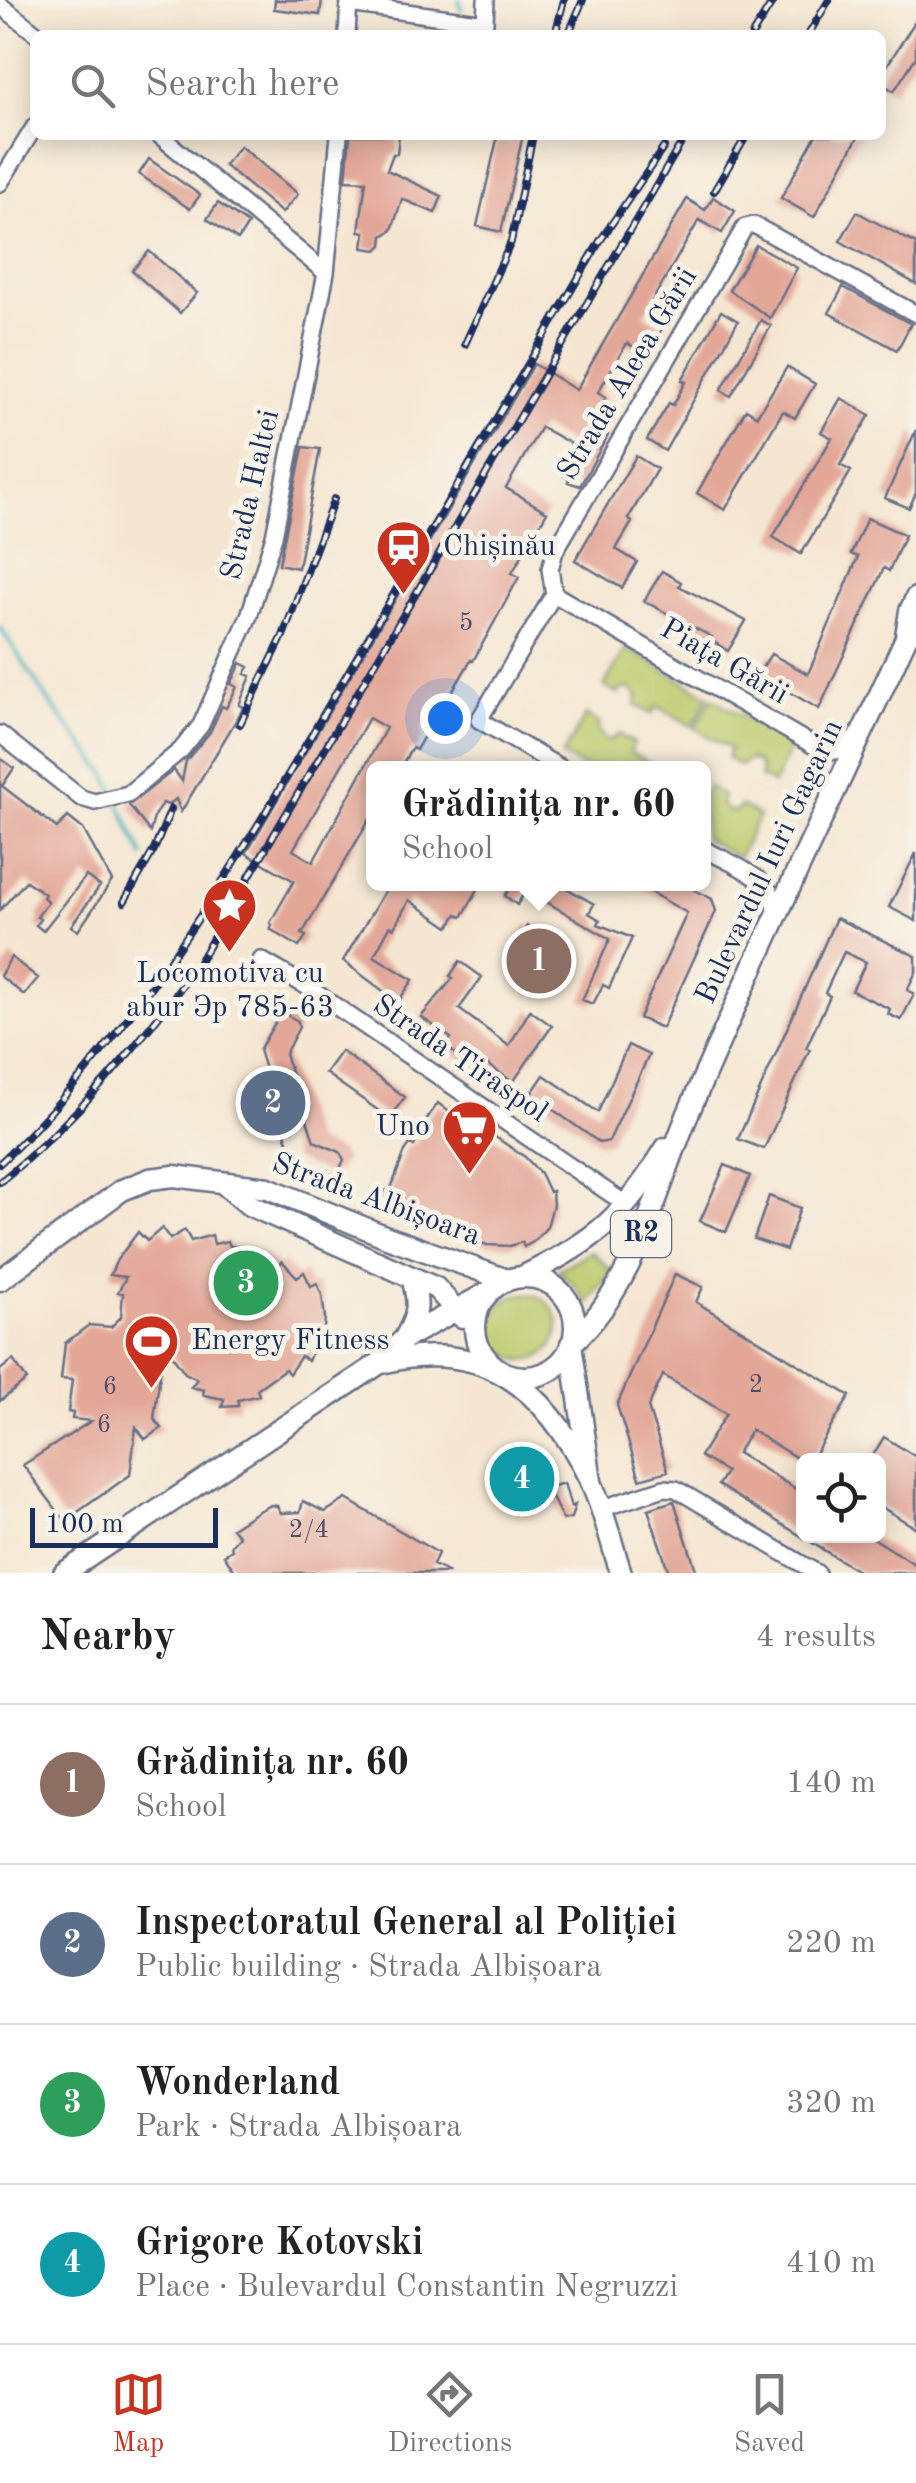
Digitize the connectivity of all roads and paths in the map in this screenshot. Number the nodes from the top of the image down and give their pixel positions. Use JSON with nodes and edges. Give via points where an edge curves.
{"nodes":[{"id":1,"x":486,"y":0,"type":"edge"},
{"id":2,"x":349,"y":2,"type":"edge"},
{"id":3,"x":0,"y":5,"type":"edge"},
{"id":4,"x":32,"y":30,"type":"edge"},
{"id":5,"x":347,"y":30,"type":"edge"},
{"id":6,"x":30,"y":134,"type":"edge"},
{"id":7,"x":165,"y":140,"type":"edge"},
{"id":8,"x":339,"y":140,"type":"edge"},
{"id":9,"x":0,"y":183,"type":"edge"},
{"id":10,"x":326,"y":273,"type":"junction"},
{"id":11,"x":916,"y":314,"type":"edge"},
{"id":12,"x":554,"y":594,"type":"junction"},
{"id":13,"x":916,"y":598,"type":"edge"},
{"id":14,"x":911,"y":630,"type":"edge"},
{"id":15,"x":865,"y":727,"type":"junction"},
{"id":16,"x":0,"y":734,"type":"edge"},
{"id":17,"x":549,"y":761,"type":"edge"},
{"id":18,"x":711,"y":854,"type":"edge"},
{"id":19,"x":772,"y":929,"type":"junction"},
{"id":20,"x":261,"y":960,"type":"dead end"},
{"id":21,"x":688,"y":1112,"type":"junction"},
{"id":22,"x":224,"y":1183,"type":"junction"},
{"id":23,"x":627,"y":1205,"type":"junction"},
{"id":24,"x":412,"y":1277,"type":"junction"},
{"id":25,"x":0,"y":1280,"type":"edge"},
{"id":26,"x":506,"y":1283,"type":"junction"},
{"id":27,"x":456,"y":1310,"type":"junction"},
{"id":28,"x":476,"y":1334,"type":"junction"},
{"id":29,"x":405,"y":1338,"type":"junction"},
{"id":30,"x":572,"y":1344,"type":"junction"},
{"id":31,"x":380,"y":1363,"type":"junction"},
{"id":32,"x":505,"y":1373,"type":"junction"},
{"id":33,"x":591,"y":1481,"type":"junction"},
{"id":34,"x":600,"y":1509,"type":"junction"},
{"id":35,"x":64,"y":1573,"type":"edge"},
{"id":36,"x":620,"y":1573,"type":"edge"},
{"id":37,"x":817,"y":1573,"type":"edge"}],
"edges":[{"from":1,"to":2,"type":"street","via":[[485,23]]},
{"from":2,"to":5,"type":"street"},
{"from":3,"to":4,"type":"street"},
{"from":6,"to":9,"type":"street"},
{"from":7,"to":10,"type":"street"},
{"from":8,"to":10,"type":"street","name":"Strada Haltei"},
{"from":10,"to":16,"type":"street","name":"Strada Haltei","via":[[274,536],[248,616],[194,734],[139,787],[100,801],[81,798]]},
{"from":11,"to":12,"type":"street","name":"Strada Aleea Gării","via":[[746,226],[555,551]]},
{"from":12,"to":15,"type":"street","name":"Piața Gării","via":[[816,747],[845,748]]},
{"from":12,"to":17,"type":"street","name":"Strada Aleea Gării","via":[[479,720]]},
{"from":13,"to":14,"type":"main road","name":"Bulevardul Iuri Gagarin","number":"R2"},
{"from":14,"to":15,"type":"main road","name":"Bulevardul Iuri Gagarin","number":"R2"},
{"from":15,"to":19,"type":"main road","name":"Bulevardul Iuri Gagarin","number":"R2"},
{"from":18,"to":19,"type":"street","via":[[768,886],[777,902]]},
{"from":19,"to":21,"type":"main road","name":"Bulevardul Iuri Gagarin","number":"R2"},
{"from":20,"to":23,"type":"street","name":"Strada Tiraspol"},
{"from":21,"to":23,"type":"main road","name":"Bulevardul Iuri Gagarin","number":"R2"},
{"from":21,"to":30,"type":"main road","name":"Bulevardul Iuri Gagarin","number":"R2","via":[[615,1291]]},
{"from":22,"to":24,"type":"main road","name":"Strada Albișoara","via":[[249,1205]]},
{"from":22,"to":25,"type":"main road","name":"Strada Albișoara","via":[[174,1176],[136,1183]]},
{"from":22,"to":26,"type":"main road","name":"Strada Albișoara","via":[[268,1188]]},
{"from":23,"to":26,"type":"main road","name":"Bulevardul Iuri Gagarin","number":"R2","via":[[591,1240]]},
{"from":24,"to":27,"type":"main road","name":"Strada Albișoara","via":[[436,1288]]},
{"from":24,"to":29,"type":"main road","via":[[420,1304]]},
{"from":26,"to":27,"type":"main road","name":"Bulevardul Iuri Gagarin"},
{"from":26,"to":28,"type":"main road","via":[[476,1314]]},
{"from":26,"to":30,"type":"main road","via":[[547,1282],[562,1294],[574,1320]]},
{"from":27,"to":28,"type":"main road","name":"Strada Albișoara"},
{"from":27,"to":29,"type":"main road","name":"Bulevardul Iuri Gagarin"},
{"from":28,"to":32,"type":"main road","via":[[482,1353]]},
{"from":29,"to":31,"type":"main road"},
{"from":30,"to":32,"type":"main road","via":[[543,1374]]},
{"from":30,"to":33,"type":"main road"},
{"from":31,"to":32,"type":"main road","via":[[430,1354]]},
{"from":31,"to":35,"type":"main road"},
{"from":32,"to":33,"type":"main road","via":[[562,1429]]},
{"from":33,"to":34,"type":"main road"},
{"from":34,"to":36,"type":"main road"},
{"from":34,"to":37,"type":"street","via":[[676,1488]]}]}
